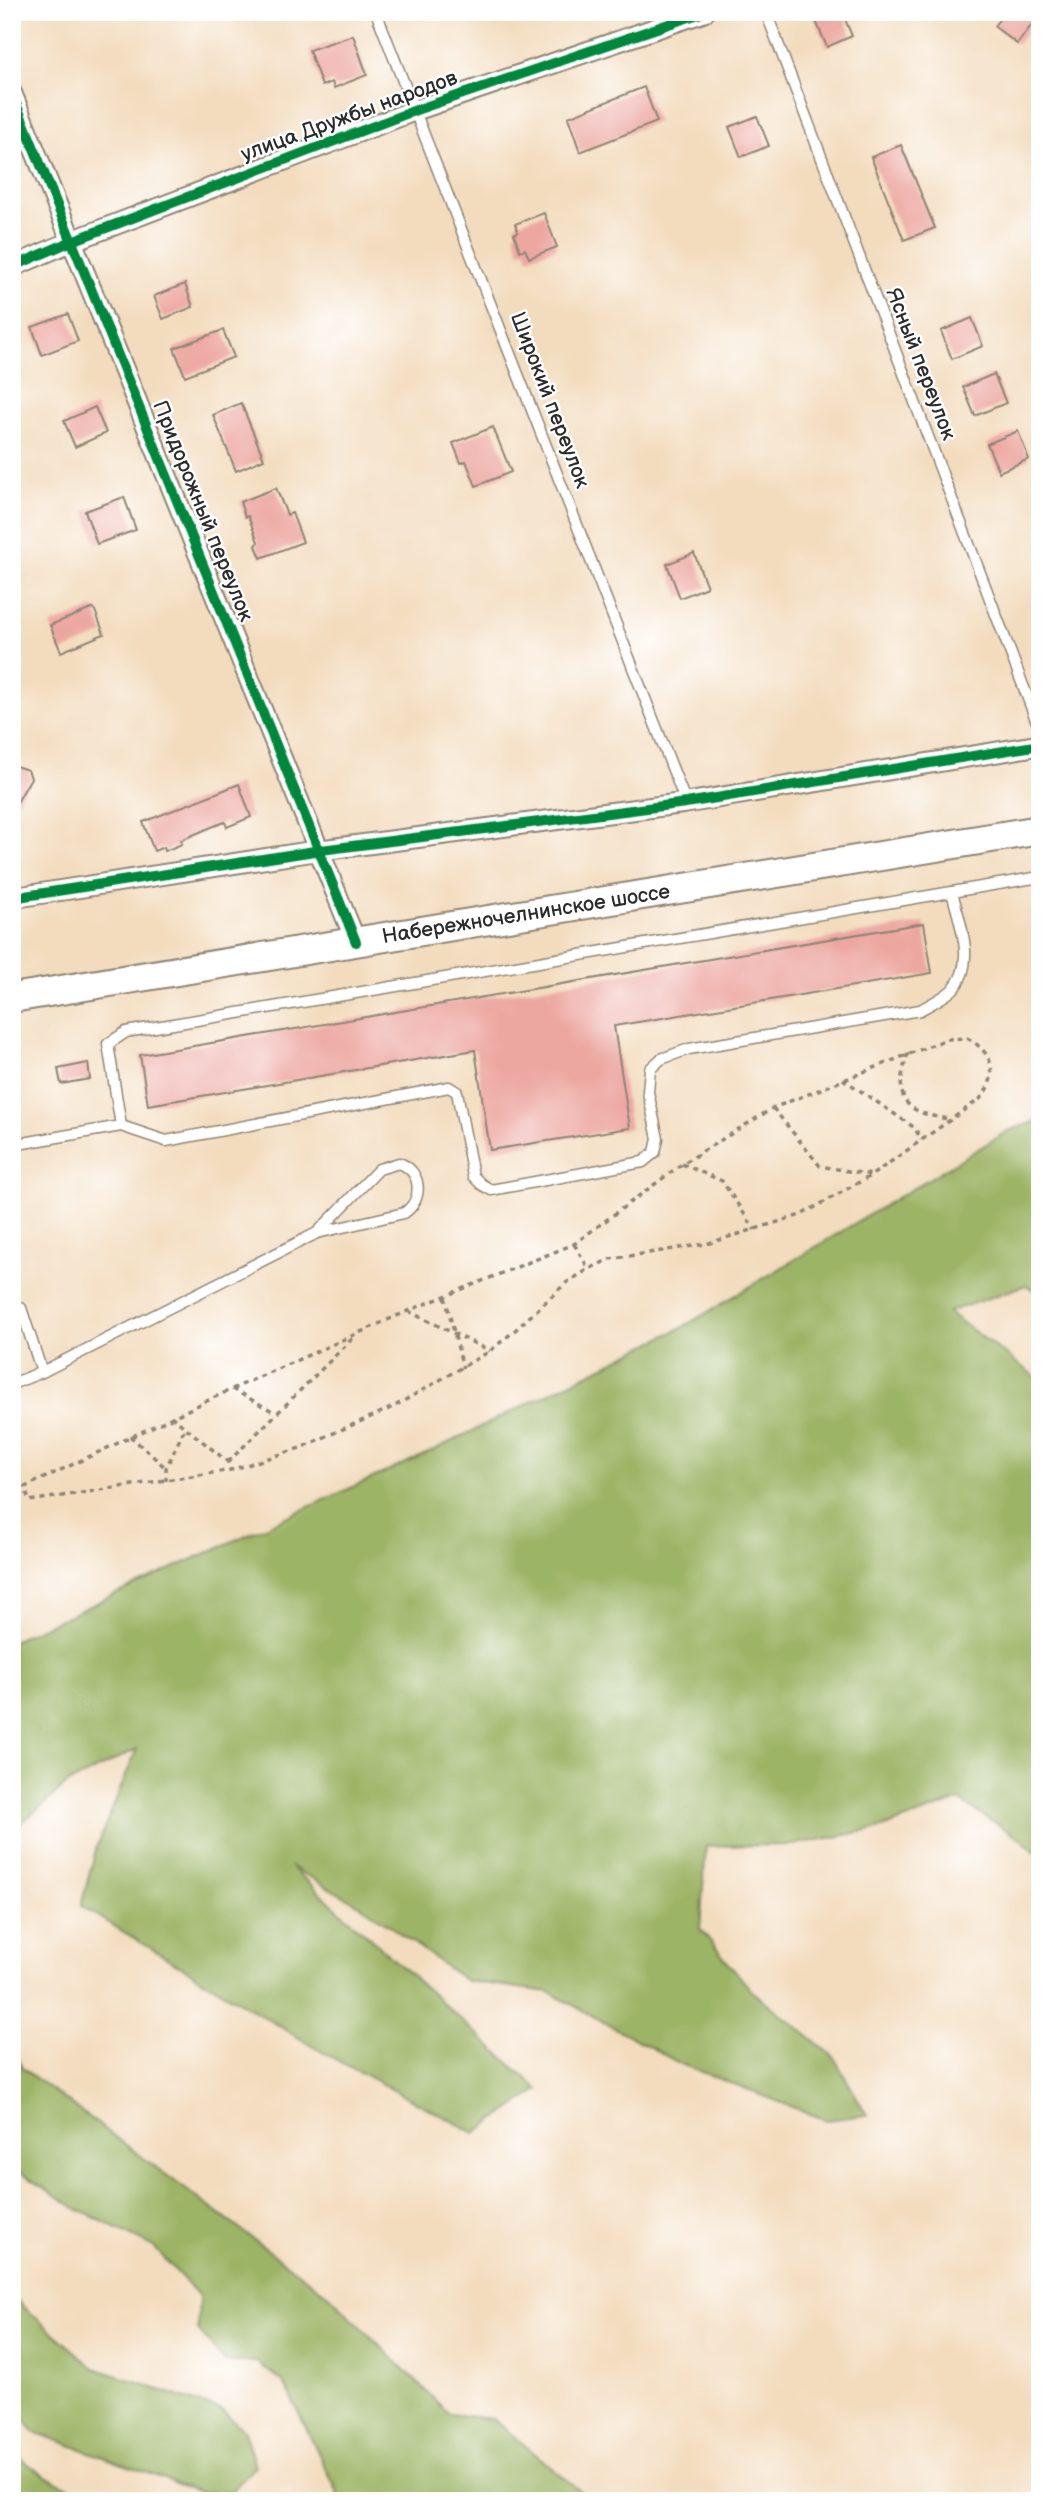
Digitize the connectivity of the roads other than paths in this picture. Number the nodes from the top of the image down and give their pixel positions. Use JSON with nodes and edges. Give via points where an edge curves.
{"nodes":[{"id":1,"x":376,"y":12,"type":"edge"},
{"id":2,"x":704,"y":12,"type":"edge"},
{"id":3,"x":766,"y":12,"type":"edge"},
{"id":4,"x":12,"y":94,"type":"edge"},
{"id":5,"x":416,"y":110,"type":"junction"},
{"id":6,"x":72,"y":241,"type":"junction"},
{"id":7,"x":12,"y":267,"type":"edge"},
{"id":8,"x":1040,"y":730,"type":"edge"},
{"id":9,"x":1040,"y":745,"type":"edge"},
{"id":10,"x":686,"y":803,"type":"junction"},
{"id":11,"x":1040,"y":830,"type":"edge"},
{"id":12,"x":321,"y":850,"type":"junction"},
{"id":13,"x":1040,"y":877,"type":"edge"},
{"id":14,"x":952,"y":892,"type":"junction"},
{"id":15,"x":12,"y":898,"type":"edge"},
{"id":16,"x":356,"y":942,"type":"junction"},
{"id":17,"x":12,"y":998,"type":"edge"},
{"id":18,"x":121,"y":1126,"type":"junction"},
{"id":19,"x":12,"y":1145,"type":"edge"},
{"id":20,"x":317,"y":1233,"type":"junction"},
{"id":21,"x":21,"y":1308,"type":"dead end"},
{"id":22,"x":42,"y":1371,"type":"junction"},
{"id":23,"x":12,"y":1384,"type":"edge"}],
"edges":[{"from":1,"to":5,"type":"lane","name":"Широкий переулок"},
{"from":2,"to":5,"type":"street","name":"улица Дружбы народов"},
{"from":3,"to":8,"type":"lane","name":"Ясный переулок"},
{"from":4,"to":6,"type":"street","name":"Придорожный переулок"},
{"from":5,"to":6,"type":"street","name":"улица Дружбы народов"},
{"from":5,"to":10,"type":"lane","name":"Широкий переулок"},
{"from":6,"to":7,"type":"street","name":"улица Дружбы народов"},
{"from":6,"to":12,"type":"street","name":"Придорожный переулок"},
{"from":9,"to":10,"type":"street"},
{"from":10,"to":12,"type":"street"},
{"from":11,"to":16,"type":"main road","name":"Набережночелнинское шоссе"},
{"from":12,"to":15,"type":"street"},
{"from":12,"to":16,"type":"street","name":"Придорожный переулок"},
{"from":13,"to":14,"type":"lane"},
{"from":14,"to":18,"type":"lane","via":[[126,1032],[108,1045]]},
{"from":14,"to":18,"type":"lane","via":[[966,954],[963,975],[953,990],[920,1010],[689,1049],[661,1059],[650,1069],[648,1093],[658,1139],[655,1153],[643,1162],[491,1190],[473,1176],[457,1093],[449,1087],[166,1141]]},
{"from":16,"to":17,"type":"main road","name":"Набережночелнинское шоссе"},
{"from":18,"to":19,"type":"lane"},
{"from":20,"to":20,"type":"lane","via":[[412,1208],[416,1200],[414,1172],[399,1163],[379,1168]]},
{"from":20,"to":22,"type":"lane"},
{"from":21,"to":22,"type":"lane"},
{"from":22,"to":23,"type":"lane"}]}
